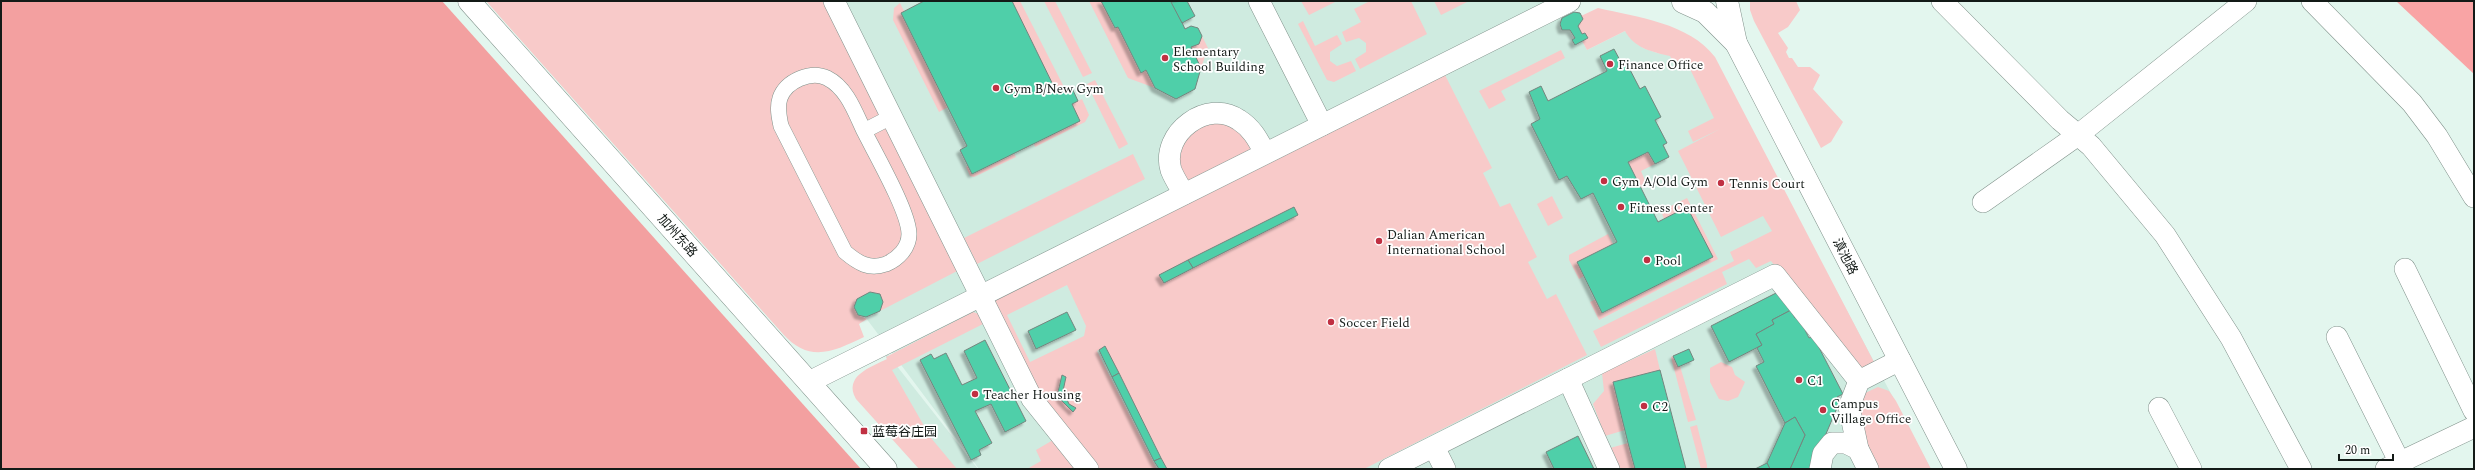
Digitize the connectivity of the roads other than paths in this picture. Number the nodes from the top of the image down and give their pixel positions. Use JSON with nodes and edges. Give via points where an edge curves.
{"nodes":[{"id":1,"x":469,"y":1,"type":"edge"},
{"id":2,"x":834,"y":1,"type":"edge"},
{"id":3,"x":1259,"y":1,"type":"edge"},
{"id":4,"x":1570,"y":1,"type":"edge"},
{"id":5,"x":1681,"y":1,"type":"edge"},
{"id":6,"x":1727,"y":1,"type":"edge"},
{"id":7,"x":1942,"y":1,"type":"edge"},
{"id":8,"x":2246,"y":1,"type":"edge"},
{"id":9,"x":2312,"y":1,"type":"edge"},
{"id":10,"x":1736,"y":43,"type":"junction"},
{"id":11,"x":891,"y":117,"type":"junction"},
{"id":12,"x":1322,"y":125,"type":"junction"},
{"id":13,"x":864,"y":131,"type":"junction"},
{"id":14,"x":2078,"y":135,"type":"junction"},
{"id":15,"x":1265,"y":153,"type":"junction"},
{"id":16,"x":1184,"y":194,"type":"junction"},
{"id":17,"x":2474,"y":197,"type":"edge"},
{"id":18,"x":1984,"y":202,"type":"dead end"},
{"id":19,"x":2405,"y":269,"type":"dead end"},
{"id":20,"x":981,"y":297,"type":"junction"},
{"id":21,"x":2337,"y":337,"type":"dead end"},
{"id":22,"x":1900,"y":360,"type":"junction"},
{"id":23,"x":1568,"y":379,"type":"junction"},
{"id":24,"x":1859,"y":381,"type":"junction"},
{"id":25,"x":809,"y":382,"type":"junction"},
{"id":26,"x":2159,"y":408,"type":"dead end"},
{"id":27,"x":2474,"y":411,"type":"edge"},
{"id":28,"x":2474,"y":427,"type":"edge"},
{"id":29,"x":1434,"y":446,"type":"junction"},
{"id":30,"x":1858,"y":448,"type":"junction"},
{"id":31,"x":2396,"y":467,"type":"edge"},
{"id":32,"x":886,"y":469,"type":"edge"},
{"id":33,"x":1088,"y":469,"type":"edge"},
{"id":34,"x":1389,"y":469,"type":"edge"},
{"id":35,"x":1446,"y":469,"type":"edge"},
{"id":36,"x":1609,"y":469,"type":"edge"},
{"id":37,"x":1820,"y":469,"type":"edge"},
{"id":38,"x":1868,"y":469,"type":"edge"},
{"id":39,"x":1956,"y":469,"type":"edge"},
{"id":40,"x":2191,"y":469,"type":"edge"},
{"id":41,"x":2301,"y":469,"type":"edge"}],
"edges":[{"from":1,"to":25,"type":"street","name":"加州东路"},
{"from":2,"to":11,"type":"street"},
{"from":3,"to":12,"type":"street"},
{"from":4,"to":12,"type":"street"},
{"from":5,"to":10,"type":"street","via":[[1705,12]]},
{"from":6,"to":10,"type":"street"},
{"from":7,"to":14,"type":"street"},
{"from":8,"to":14,"type":"street"},
{"from":9,"to":17,"type":"street","via":[[2412,103],[2437,136]]},
{"from":10,"to":22,"type":"street","name":"滇池路"},
{"from":11,"to":13,"type":"street"},
{"from":11,"to":20,"type":"street"},
{"from":12,"to":15,"type":"street"},
{"from":13,"to":13,"type":"street","via":[[846,95],[826,78],[817,75],[804,77],[792,84],[780,99],[779,116],[783,130],[845,252],[862,265],[870,267],[882,265],[898,257],[904,250],[909,234],[904,215]]},
{"from":14,"to":18,"type":"street"},
{"from":14,"to":41,"type":"street","via":[[2091,146],[2124,185],[2180,256],[2231,338]]},
{"from":15,"to":16,"type":"street"},
{"from":15,"to":16,"type":"street","via":[[1250,128],[1238,119],[1224,114],[1209,114],[1195,118],[1174,140],[1170,154],[1171,169]]},
{"from":16,"to":20,"type":"street"},
{"from":19,"to":27,"type":"street"},
{"from":20,"to":25,"type":"street"},
{"from":20,"to":33,"type":"street","via":[[1032,399]]},
{"from":21,"to":31,"type":"street"},
{"from":22,"to":24,"type":"street"},
{"from":22,"to":39,"type":"street","name":"滇池路"},
{"from":23,"to":24,"type":"street","via":[[1776,275]]},
{"from":23,"to":29,"type":"street"},
{"from":23,"to":36,"type":"street"},
{"from":24,"to":30,"type":"street","via":[[1849,408]]},
{"from":25,"to":32,"type":"street","name":"加州东路"},
{"from":26,"to":40,"type":"street"},
{"from":28,"to":31,"type":"street"},
{"from":29,"to":34,"type":"street"},
{"from":29,"to":35,"type":"street"},
{"from":30,"to":37,"type":"street","via":[[1846,443],[1832,443],[1823,454]]},
{"from":30,"to":38,"type":"street"}]}
